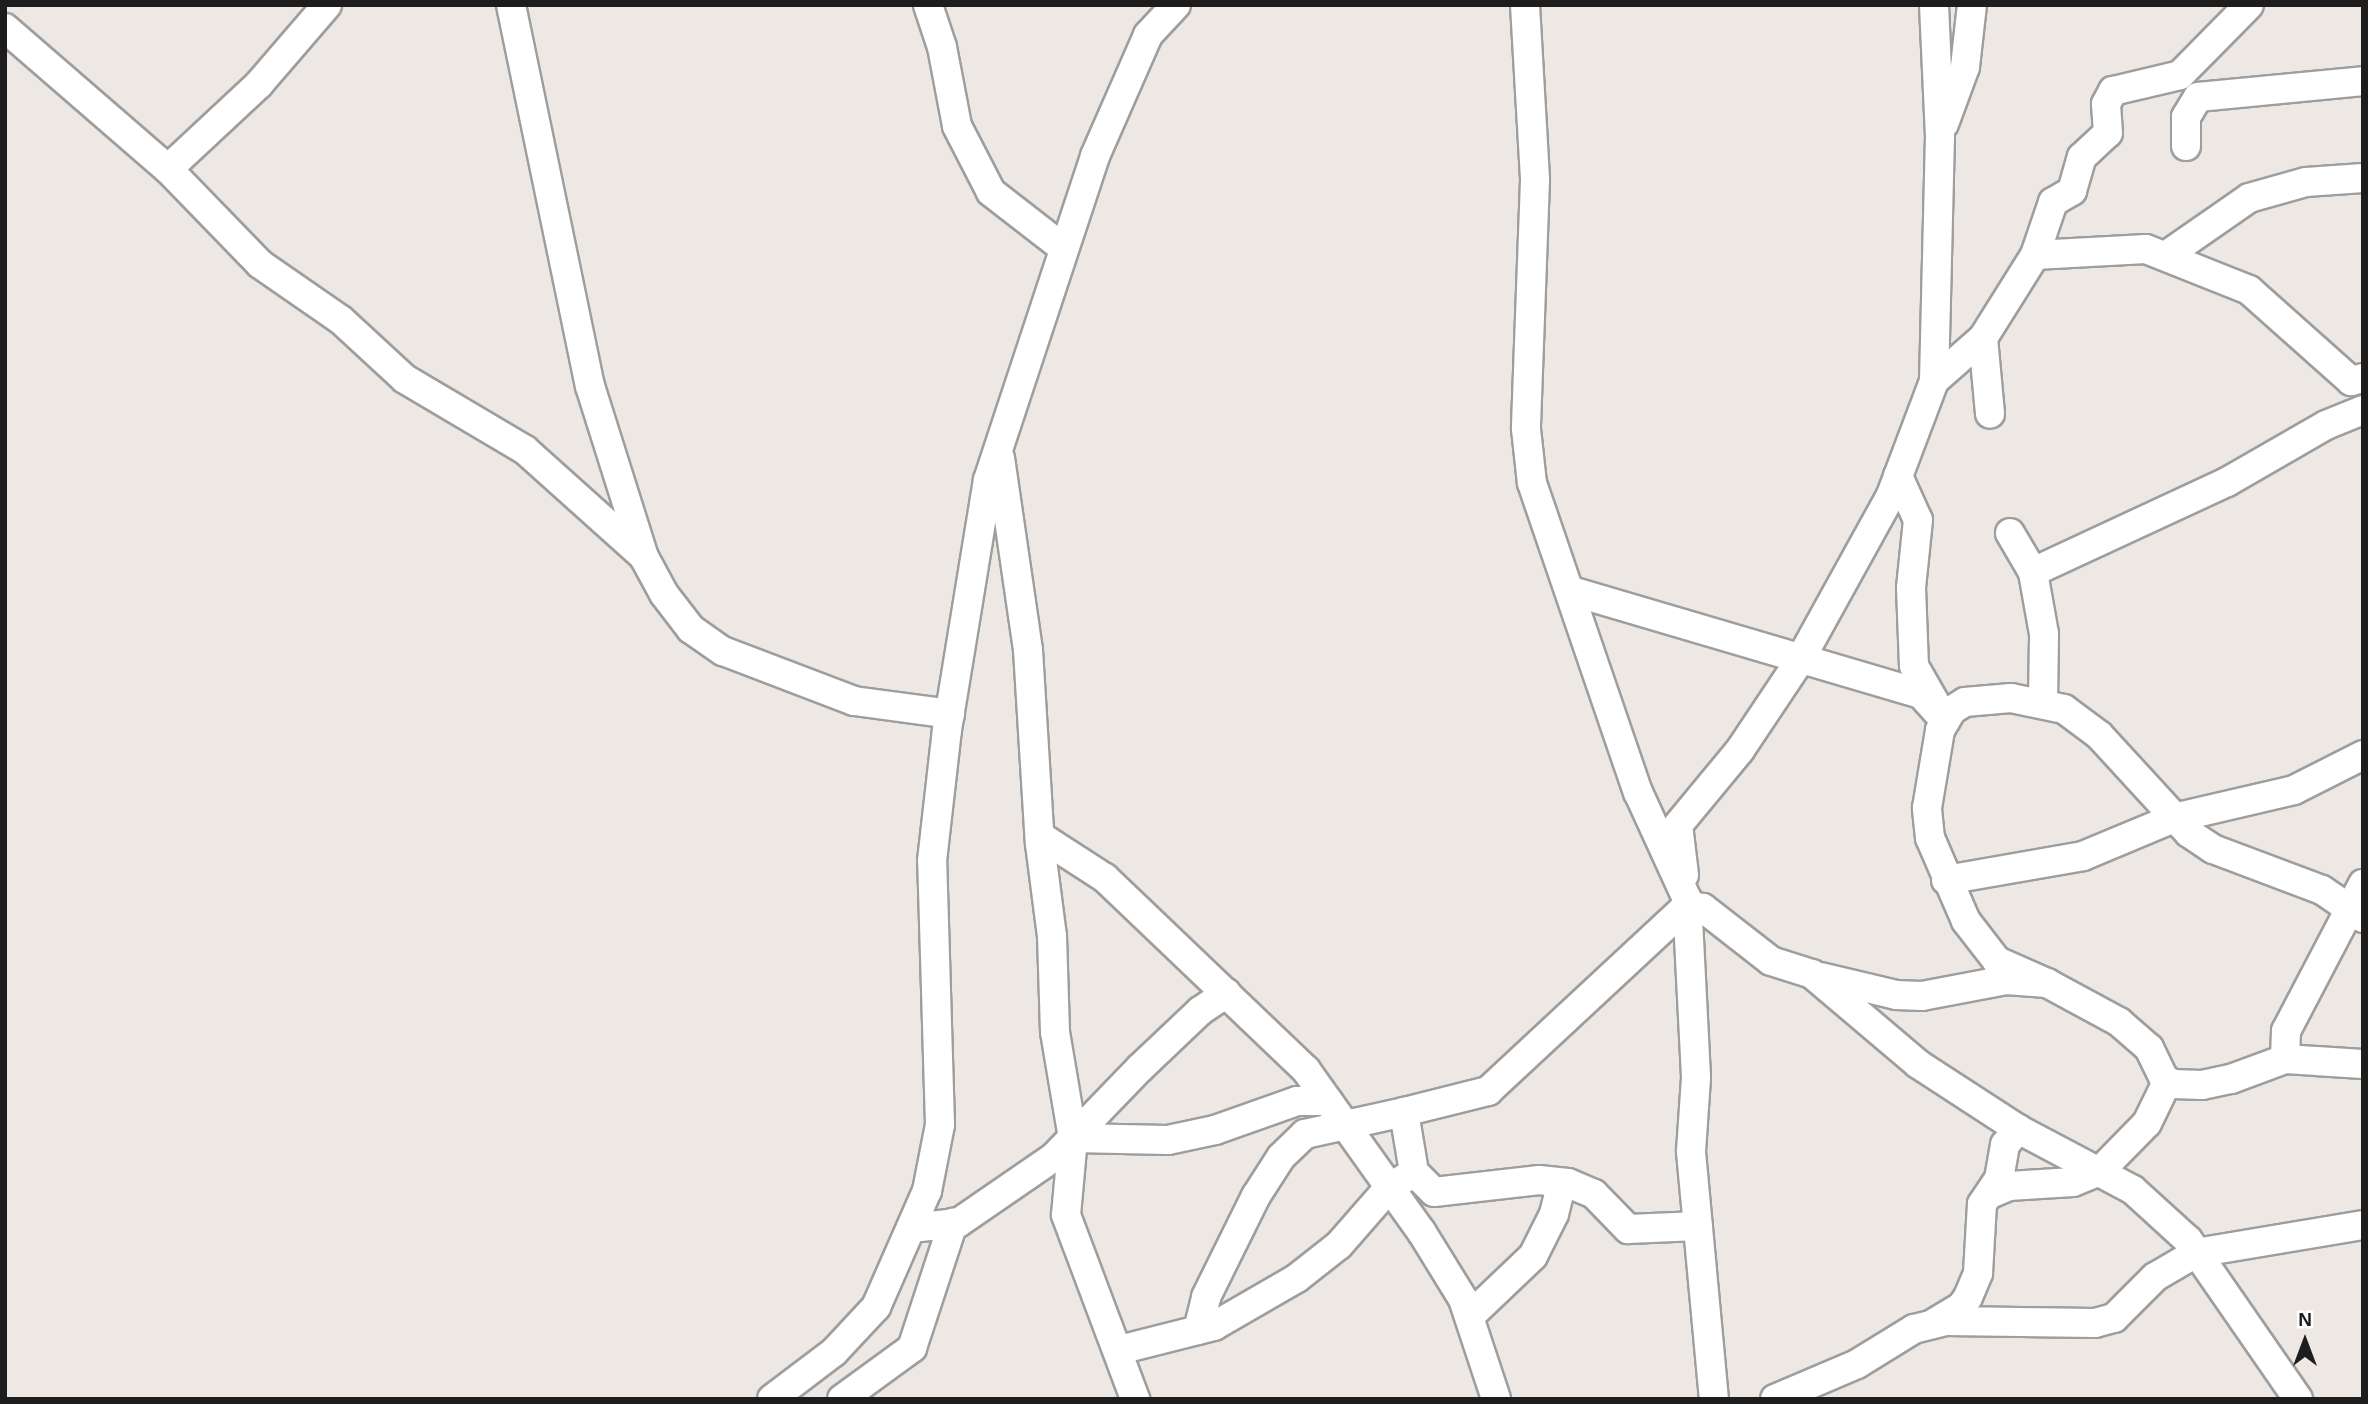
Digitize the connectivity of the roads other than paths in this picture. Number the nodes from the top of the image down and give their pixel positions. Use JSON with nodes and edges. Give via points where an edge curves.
{"nodes":[{"id":1,"x":327,"y":5,"type":"edge"},
{"id":2,"x":511,"y":5,"type":"edge"},
{"id":3,"x":928,"y":5,"type":"edge"},
{"id":4,"x":1176,"y":5,"type":"edge"},
{"id":5,"x":1525,"y":5,"type":"edge"},
{"id":6,"x":1934,"y":5,"type":"edge"},
{"id":7,"x":1972,"y":5,"type":"edge"},
{"id":8,"x":2249,"y":5,"type":"edge"},
{"id":9,"x":5,"y":28,"type":"edge"},
{"id":10,"x":2363,"y":81,"type":"edge"},
{"id":11,"x":1940,"y":136,"type":"junction"},
{"id":12,"x":2186,"y":146,"type":"dead end"},
{"id":13,"x":168,"y":169,"type":"junction"},
{"id":14,"x":2363,"y":178,"type":"edge"},
{"id":15,"x":1062,"y":247,"type":"junction"},
{"id":16,"x":2035,"y":255,"type":"junction"},
{"id":17,"x":2168,"y":255,"type":"junction"},
{"id":18,"x":1983,"y":338,"type":"junction"},
{"id":19,"x":2363,"y":378,"type":"edge"},
{"id":20,"x":1934,"y":381,"type":"junction"},
{"id":21,"x":2363,"y":410,"type":"edge"},
{"id":22,"x":1990,"y":414,"type":"dead end"},
{"id":23,"x":999,"y":445,"type":"junction"},
{"id":24,"x":1898,"y":476,"type":"junction"},
{"id":25,"x":2010,"y":533,"type":"dead end"},
{"id":26,"x":644,"y":557,"type":"junction"},
{"id":27,"x":2033,"y":572,"type":"junction"},
{"id":28,"x":1571,"y":591,"type":"junction"},
{"id":29,"x":1800,"y":660,"type":"junction"},
{"id":30,"x":2043,"y":701,"type":"junction"},
{"id":31,"x":950,"y":714,"type":"junction"},
{"id":32,"x":1945,"y":721,"type":"junction"},
{"id":33,"x":2363,"y":755,"type":"edge"},
{"id":34,"x":2174,"y":818,"type":"junction"},
{"id":35,"x":1040,"y":836,"type":"junction"},
{"id":36,"x":1945,"y":880,"type":"junction"},
{"id":37,"x":1687,"y":902,"type":"junction"},
{"id":38,"x":2359,"y":903,"type":"edge"},
{"id":39,"x":1812,"y":974,"type":"junction"},
{"id":40,"x":2047,"y":983,"type":"junction"},
{"id":41,"x":1227,"y":993,"type":"junction"},
{"id":42,"x":2285,"y":1059,"type":"junction"},
{"id":43,"x":2363,"y":1064,"type":"edge"},
{"id":44,"x":2167,"y":1082,"type":"junction"},
{"id":45,"x":1328,"y":1101,"type":"junction"},
{"id":46,"x":1404,"y":1112,"type":"junction"},
{"id":47,"x":1344,"y":1124,"type":"junction"},
{"id":48,"x":2018,"y":1129,"type":"junction"},
{"id":49,"x":1073,"y":1138,"type":"junction"},
{"id":50,"x":2099,"y":1171,"type":"junction"},
{"id":51,"x":1414,"y":1172,"type":"junction"},
{"id":52,"x":1562,"y":1183,"type":"junction"},
{"id":53,"x":1387,"y":1190,"type":"junction"},
{"id":54,"x":1990,"y":1194,"type":"junction"},
{"id":55,"x":953,"y":1223,"type":"junction"},
{"id":56,"x":2363,"y":1225,"type":"edge"},
{"id":57,"x":1698,"y":1226,"type":"junction"},
{"id":58,"x":911,"y":1228,"type":"junction"},
{"id":59,"x":2196,"y":1253,"type":"junction"},
{"id":60,"x":1470,"y":1316,"type":"junction"},
{"id":61,"x":1934,"y":1323,"type":"junction"},
{"id":62,"x":1198,"y":1330,"type":"junction"},
{"id":63,"x":1119,"y":1350,"type":"junction"},
{"id":64,"x":1710,"y":1393,"type":"edge"},
{"id":65,"x":772,"y":1399,"type":"edge"},
{"id":66,"x":842,"y":1399,"type":"edge"},
{"id":67,"x":1135,"y":1399,"type":"edge"},
{"id":68,"x":1496,"y":1399,"type":"edge"},
{"id":69,"x":1775,"y":1399,"type":"edge"},
{"id":70,"x":2298,"y":1399,"type":"edge"}],
"edges":[{"from":1,"to":13,"type":"street","via":[[259,84]]},
{"from":2,"to":26,"type":"street","via":[[590,386]]},
{"from":3,"to":15,"type":"street","via":[[942,47],[957,126],[991,192]]},
{"from":4,"to":15,"type":"street","via":[[1148,35],[1095,156]]},
{"from":5,"to":28,"type":"street","via":[[1535,180],[1526,429],[1532,483]]},
{"from":6,"to":11,"type":"street"},
{"from":7,"to":11,"type":"street","via":[[1965,66]]},
{"from":8,"to":16,"type":"street","via":[[2180,75],[2113,92],[2106,104],[2108,133],[2082,157],[2072,191],[2053,202]]},
{"from":9,"to":13,"type":"street"},
{"from":10,"to":12,"type":"street","via":[[2198,97],[2186,117]]},
{"from":11,"to":20,"type":"street"},
{"from":13,"to":26,"type":"street","via":[[260,264],[341,320],[405,379],[457,405],[525,450]]},
{"from":14,"to":17,"type":"street","via":[[2306,182],[2249,198]]},
{"from":15,"to":23,"type":"street"},
{"from":16,"to":17,"type":"street","via":[[2146,248]]},
{"from":16,"to":18,"type":"street"},
{"from":17,"to":19,"type":"street","via":[[2249,290],[2351,381]]},
{"from":18,"to":20,"type":"street"},
{"from":18,"to":22,"type":"street"},
{"from":20,"to":24,"type":"street"},
{"from":21,"to":27,"type":"street","via":[[2326,425],[2227,482]]},
{"from":23,"to":31,"type":"street","via":[[988,480]]},
{"from":23,"to":35,"type":"street","via":[[1028,650]]},
{"from":24,"to":29,"type":"street"},
{"from":24,"to":32,"type":"street","via":[[1918,520],[1911,587],[1914,666]]},
{"from":25,"to":27,"type":"street"},
{"from":26,"to":31,"type":"street","via":[[691,629],[723,651],[854,701]]},
{"from":27,"to":30,"type":"street","via":[[2044,634]]},
{"from":28,"to":29,"type":"street"},
{"from":28,"to":37,"type":"street","via":[[1638,792]]},
{"from":29,"to":32,"type":"street","via":[[1921,694]]},
{"from":29,"to":37,"type":"street","via":[[1740,750],[1678,825]]},
{"from":30,"to":32,"type":"street","via":[[1965,702]]},
{"from":30,"to":34,"type":"street","via":[[2064,709],[2099,735]]},
{"from":31,"to":58,"type":"street","via":[[932,861],[940,1125],[927,1191]]},
{"from":32,"to":36,"type":"street","via":[[1927,808],[1930,838]]},
{"from":33,"to":34,"type":"street","via":[[2294,790]]},
{"from":34,"to":36,"type":"street","via":[[2083,856]]},
{"from":34,"to":38,"type":"street","via":[[2213,849]]},
{"from":35,"to":41,"type":"street","via":[[1105,878]]},
{"from":35,"to":49,"type":"street","via":[[1052,936],[1055,1032]]},
{"from":36,"to":40,"type":"street","via":[[1966,921],[1997,961]]},
{"from":37,"to":39,"type":"street","via":[[1703,908],[1771,961]]},
{"from":37,"to":46,"type":"street","via":[[1489,1091]]},
{"from":37,"to":57,"type":"street","via":[[1696,1078],[1691,1152]]},
{"from":38,"to":42,"type":"street","via":[[2286,1031]]},
{"from":39,"to":40,"type":"street","via":[[1896,995],[1922,996],[2006,980]]},
{"from":39,"to":48,"type":"street","via":[[1918,1064]]},
{"from":40,"to":44,"type":"street","via":[[2096,1007],[2143,1042]]},
{"from":41,"to":45,"type":"street","via":[[1306,1070]]},
{"from":41,"to":49,"type":"street","via":[[1200,1011]]},
{"from":42,"to":43,"type":"street"},
{"from":42,"to":44,"type":"street","via":[[2202,1085]]},
{"from":44,"to":50,"type":"street","via":[[2147,1123]]},
{"from":45,"to":47,"type":"street"},
{"from":45,"to":49,"type":"street","via":[[1297,1101],[1215,1130],[1168,1140]]},
{"from":46,"to":47,"type":"street"},
{"from":46,"to":51,"type":"street"},
{"from":47,"to":53,"type":"street"},
{"from":47,"to":62,"type":"street","via":[[1305,1134],[1281,1157],[1256,1196],[1206,1297]]},
{"from":48,"to":50,"type":"street"},
{"from":48,"to":54,"type":"street","via":[[2005,1145],[1999,1179]]},
{"from":49,"to":55,"type":"street","via":[[1044,1164]]},
{"from":49,"to":63,"type":"street","via":[[1066,1215],[1093,1296]]},
{"from":50,"to":54,"type":"street","via":[[2073,1182],[2010,1186]]},
{"from":50,"to":59,"type":"street","via":[[2133,1190],[2188,1240]]},
{"from":51,"to":52,"type":"street","via":[[1434,1192],[1539,1180]]},
{"from":51,"to":53,"type":"street"},
{"from":52,"to":57,"type":"street","via":[[1594,1194],[1628,1229]]},
{"from":52,"to":60,"type":"street","via":[[1554,1214],[1533,1256]]},
{"from":53,"to":60,"type":"street","via":[[1421,1231]]},
{"from":53,"to":62,"type":"street","via":[[1339,1245],[1297,1278],[1214,1326]]},
{"from":54,"to":61,"type":"street","via":[[1982,1204],[1978,1273],[1968,1297],[1961,1307]]},
{"from":55,"to":58,"type":"street"},
{"from":55,"to":66,"type":"street","via":[[912,1348]]},
{"from":56,"to":59,"type":"street"},
{"from":57,"to":64,"type":"street"},
{"from":58,"to":65,"type":"street","via":[[876,1307],[834,1352]]},
{"from":59,"to":61,"type":"street","via":[[2155,1277],[2127,1308],[2106,1321]]},
{"from":59,"to":70,"type":"street"},
{"from":60,"to":68,"type":"street"},
{"from":61,"to":69,"type":"street","via":[[1898,1336],[1857,1364]]},
{"from":62,"to":63,"type":"street"},
{"from":63,"to":67,"type":"street"}]}
